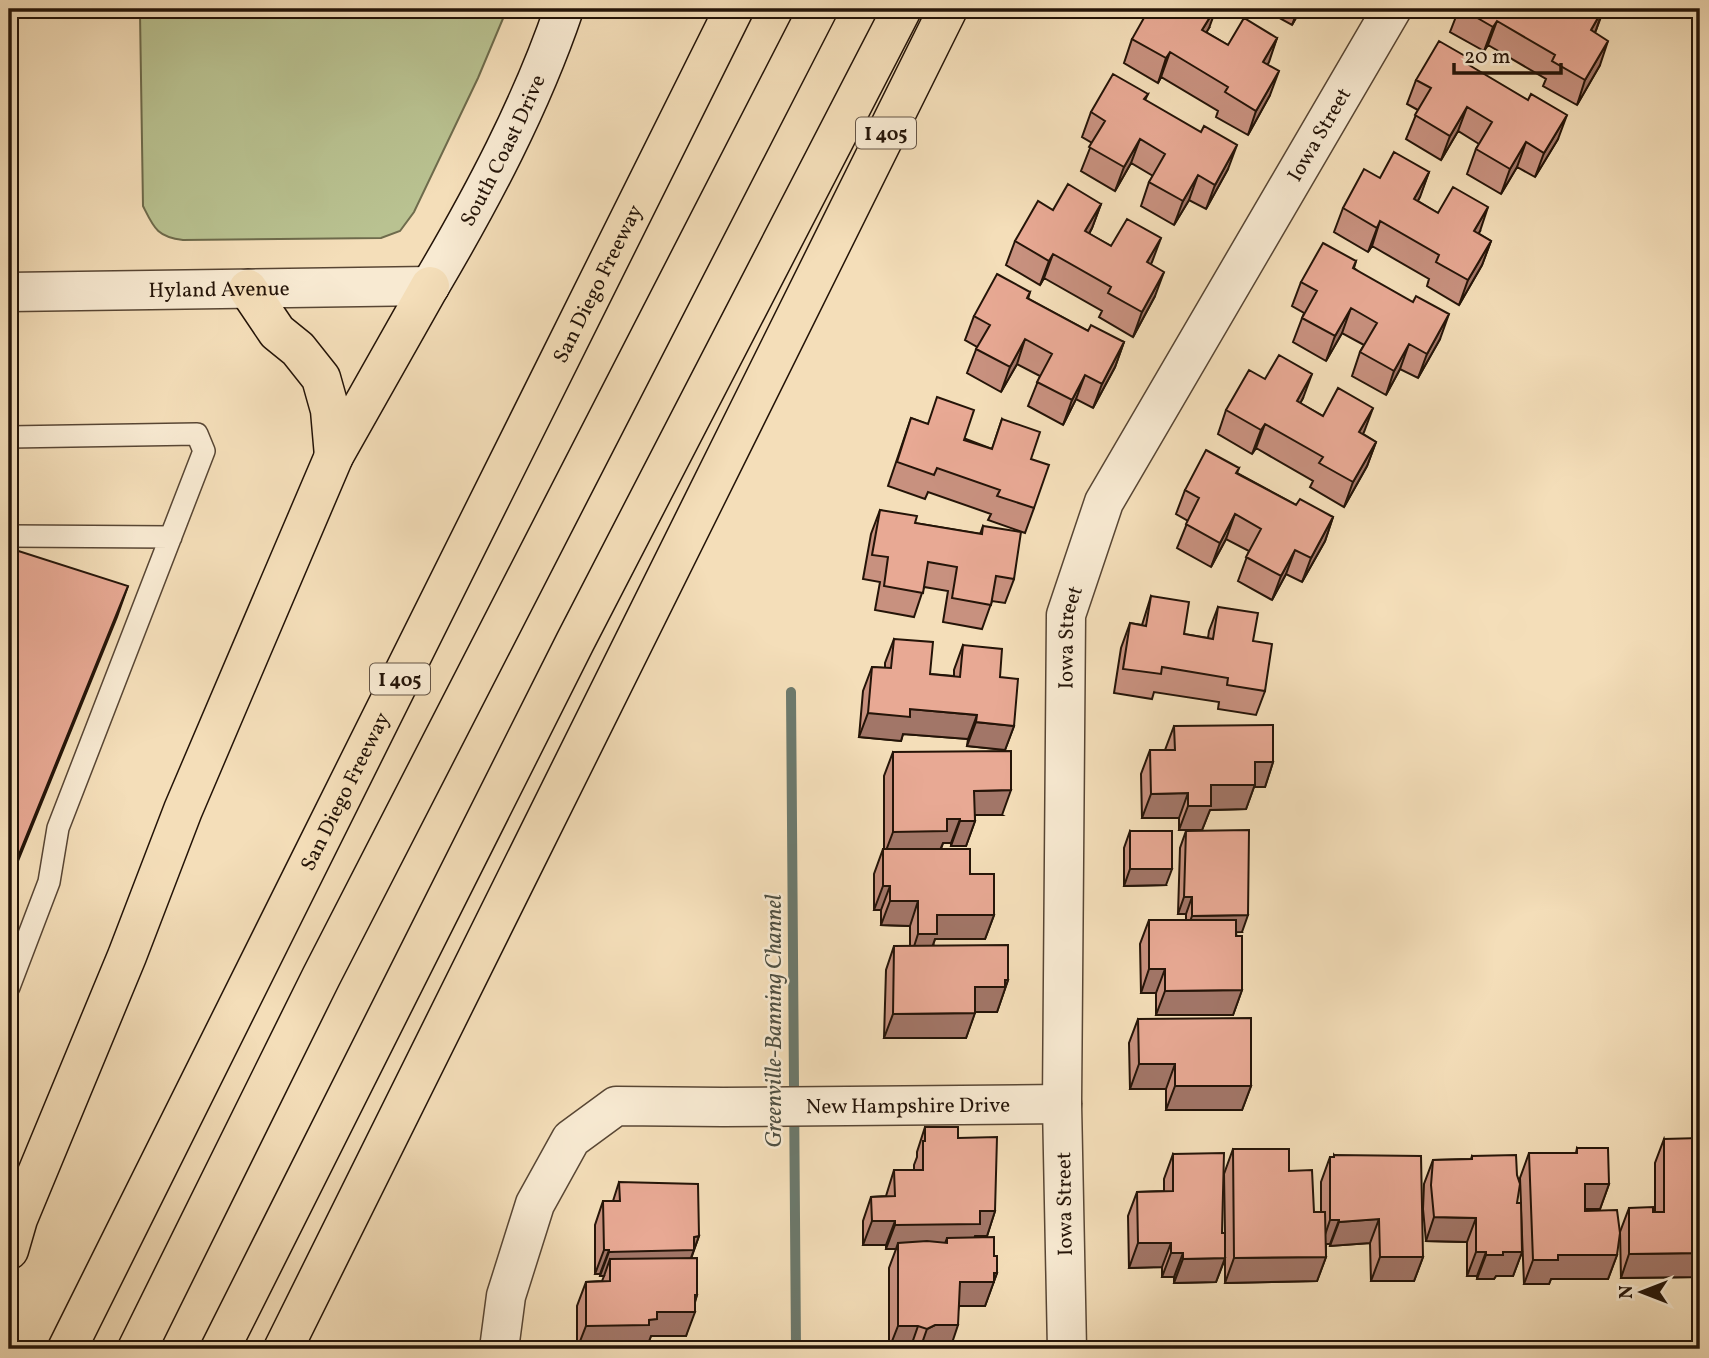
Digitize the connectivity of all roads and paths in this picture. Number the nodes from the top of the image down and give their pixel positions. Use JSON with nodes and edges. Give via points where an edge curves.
{"nodes":[{"id":1,"x":564,"y":9,"type":"edge"},
{"id":2,"x":734,"y":9,"type":"edge"},
{"id":3,"x":818,"y":9,"type":"edge"},
{"id":4,"x":902,"y":9,"type":"edge"},
{"id":5,"x":948,"y":9,"type":"edge"},
{"id":6,"x":1392,"y":9,"type":"edge"},
{"id":7,"x":430,"y":286,"type":"junction"},
{"id":8,"x":248,"y":289,"type":"junction"},
{"id":9,"x":9,"y":292,"type":"edge"},
{"id":10,"x":9,"y":437,"type":"edge"},
{"id":11,"x":334,"y":456,"type":"junction"},
{"id":12,"x":9,"y":536,"type":"edge"},
{"id":13,"x":171,"y":537,"type":"junction"},
{"id":14,"x":9,"y":987,"type":"edge"},
{"id":15,"x":1062,"y":1104,"type":"junction"},
{"id":16,"x":9,"y":1250,"type":"edge"},
{"id":17,"x":67,"y":1349,"type":"edge"},
{"id":18,"x":137,"y":1349,"type":"edge"},
{"id":19,"x":220,"y":1349,"type":"edge"},
{"id":20,"x":283,"y":1349,"type":"edge"},
{"id":21,"x":499,"y":1349,"type":"edge"},
{"id":22,"x":1067,"y":1349,"type":"edge"}],
"edges":[{"from":1,"to":7,"type":"street","name":"South Coast Drive","via":[[526,103]]},
{"from":2,"to":17,"type":"highway","name":"San Diego Freeway","number":"I 405"},
{"from":3,"to":18,"type":"highway","via":[[321,977]]},
{"from":4,"to":19,"type":"highway","via":[[587,617]]},
{"from":5,"to":20,"type":"highway","number":"I 405"},
{"from":6,"to":15,"type":"street","name":"Iowa Street","via":[[1104,502],[1066,615]]},
{"from":7,"to":8,"type":"street","name":"Hyland Avenue"},
{"from":7,"to":11,"type":"highway"},
{"from":8,"to":9,"type":"street","name":"Hyland Avenue"},
{"from":8,"to":11,"type":"highway","via":[[277,332],[321,378],[330,410]]},
{"from":10,"to":13,"type":"lane","via":[[197,434],[204,451]]},
{"from":11,"to":16,"type":"highway","via":[[183,810]]},
{"from":12,"to":13,"type":"lane"},
{"from":13,"to":14,"type":"lane","via":[[58,828],[49,882]]},
{"from":15,"to":21,"type":"street","name":"New Hampshire Drive","via":[[616,1106],[571,1139],[535,1204],[506,1296]]},
{"from":15,"to":22,"type":"street","name":"Iowa Street"}]}
